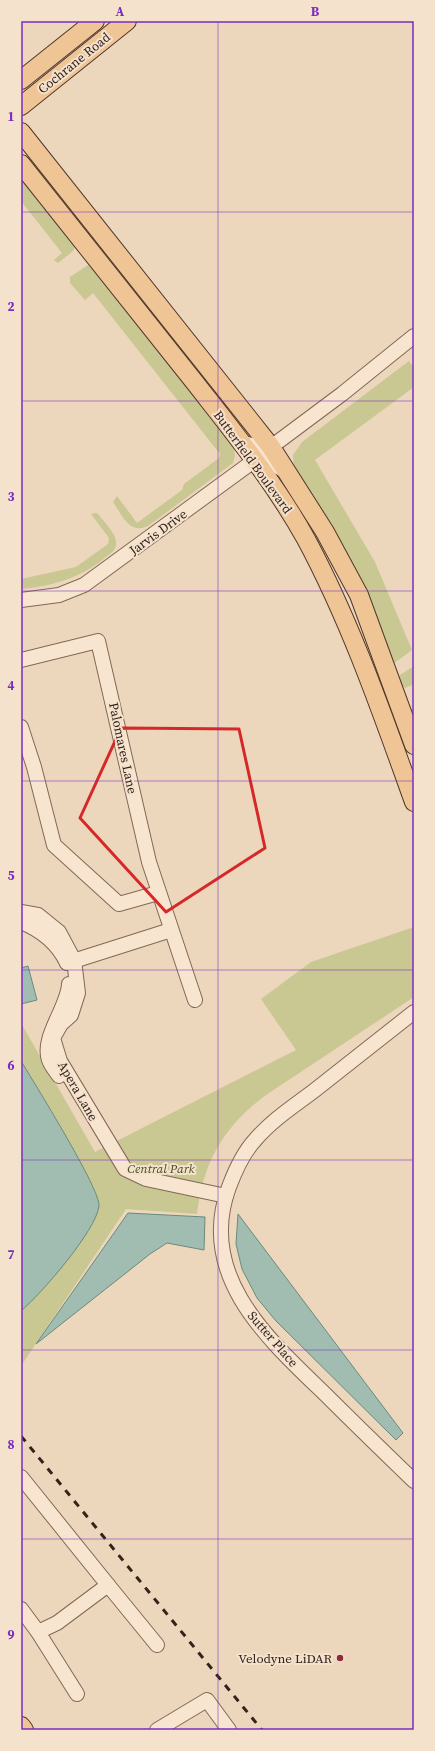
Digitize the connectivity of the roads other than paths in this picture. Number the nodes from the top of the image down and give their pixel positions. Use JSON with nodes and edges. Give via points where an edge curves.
{"nodes":[{"id":1,"x":95,"y":21,"type":"edge"},
{"id":2,"x":127,"y":21,"type":"edge"},
{"id":3,"x":21,"y":80,"type":"edge"},
{"id":4,"x":21,"y":106,"type":"edge"},
{"id":5,"x":21,"y":132,"type":"edge"},
{"id":6,"x":21,"y":164,"type":"edge"},
{"id":7,"x":414,"y":336,"type":"edge"},
{"id":8,"x":242,"y":443,"type":"junction"},
{"id":9,"x":271,"y":447,"type":"junction"},
{"id":10,"x":255,"y":460,"type":"junction"},
{"id":11,"x":287,"y":472,"type":"junction"},
{"id":12,"x":21,"y":600,"type":"edge"},
{"id":13,"x":21,"y":660,"type":"edge"},
{"id":14,"x":21,"y":727,"type":"edge"},
{"id":15,"x":414,"y":745,"type":"edge"},
{"id":16,"x":414,"y":802,"type":"edge"},
{"id":17,"x":158,"y":893,"type":"junction"},
{"id":18,"x":21,"y":912,"type":"edge"},
{"id":19,"x":21,"y":922,"type":"edge"},
{"id":20,"x":171,"y":930,"type":"junction"},
{"id":21,"x":70,"y":961,"type":"junction"},
{"id":22,"x":195,"y":1000,"type":"dead end"},
{"id":23,"x":411,"y":1015,"type":"edge"},
{"id":24,"x":225,"y":1199,"type":"junction"},
{"id":25,"x":21,"y":1477,"type":"edge"},
{"id":26,"x":414,"y":1481,"type":"edge"},
{"id":27,"x":108,"y":1584,"type":"junction"},
{"id":28,"x":21,"y":1609,"type":"edge"},
{"id":29,"x":38,"y":1632,"type":"junction"},
{"id":30,"x":157,"y":1645,"type":"dead end"},
{"id":31,"x":76,"y":1694,"type":"dead end"},
{"id":32,"x":21,"y":1726,"type":"edge"},
{"id":33,"x":24,"y":1730,"type":"edge"},
{"id":34,"x":157,"y":1730,"type":"edge"},
{"id":35,"x":229,"y":1730,"type":"edge"}],
"edges":[{"from":1,"to":3,"type":"main road","name":"Cochrane Road"},
{"from":2,"to":4,"type":"main road","name":"Cochrane Road"},
{"from":5,"to":9,"type":"main road","name":"Butterfield Boulevard"},
{"from":6,"to":8,"type":"main road","name":"Butterfield Boulevard"},
{"from":7,"to":9,"type":"street"},
{"from":8,"to":9,"type":"street","via":[[254,444],[260,448]]},
{"from":8,"to":10,"type":"main road","name":"Butterfield Boulevard"},
{"from":9,"to":11,"type":"main road","name":"Butterfield Boulevard"},
{"from":10,"to":11,"type":"street","via":[[266,460]]},
{"from":10,"to":12,"type":"street","name":"Jarvis Drive","via":[[84,585],[59,594]]},
{"from":10,"to":16,"type":"main road","name":"Butterfield Boulevard","via":[[305,538],[333,593],[351,633]]},
{"from":11,"to":15,"type":"main road","name":"Butterfield Boulevard","via":[[325,532],[359,595]]},
{"from":13,"to":17,"type":"street","name":"Palomares Lane","via":[[98,641],[134,802]]},
{"from":14,"to":17,"type":"street","via":[[34,766],[54,845],[119,904]]},
{"from":17,"to":20,"type":"street","name":"Palomares Lane"},
{"from":18,"to":21,"type":"street","name":"Apera Lane","via":[[38,915],[59,932]]},
{"from":19,"to":21,"type":"street","name":"Apera Lane","via":[[49,938]]},
{"from":20,"to":21,"type":"street"},
{"from":20,"to":22,"type":"street","name":"Palomares Lane"},
{"from":21,"to":24,"type":"street","name":"Apera Lane","via":[[78,993],[71,1015],[61,1024],[54,1038],[60,1061],[125,1169],[146,1179]]},
{"from":23,"to":24,"type":"street","name":"Sutter Place","via":[[277,1118],[250,1146],[240,1161]]},
{"from":24,"to":26,"type":"street","name":"Sutter Place","via":[[221,1231],[223,1259],[232,1283],[256,1322],[287,1357]]},
{"from":25,"to":27,"type":"street"},
{"from":27,"to":29,"type":"street","via":[[57,1623]]},
{"from":27,"to":30,"type":"street"},
{"from":28,"to":29,"type":"street"},
{"from":29,"to":31,"type":"street"},
{"from":32,"to":33,"type":"main road"},
{"from":34,"to":35,"type":"street","via":[[207,1700]]}]}
